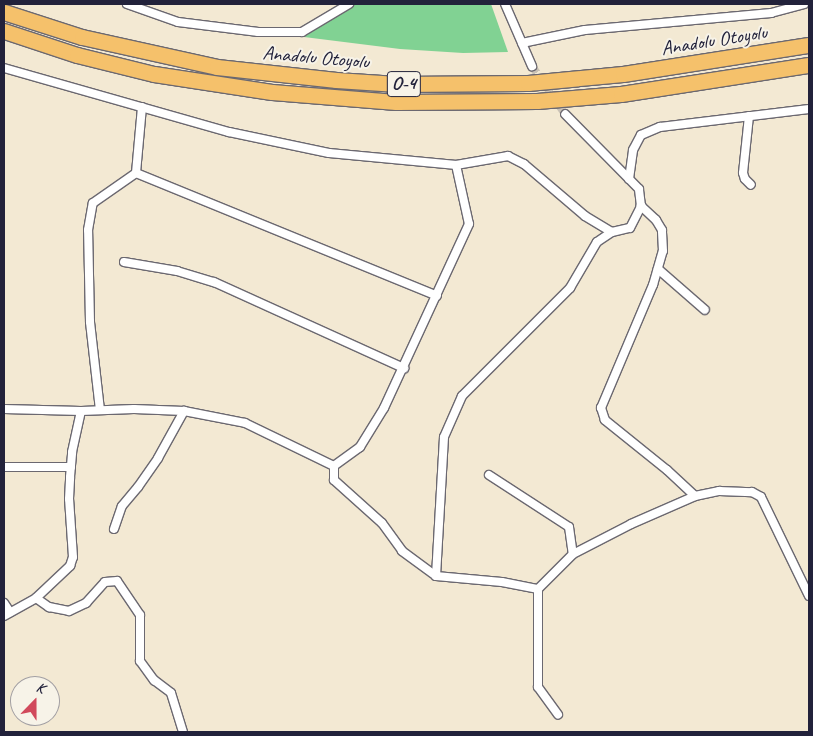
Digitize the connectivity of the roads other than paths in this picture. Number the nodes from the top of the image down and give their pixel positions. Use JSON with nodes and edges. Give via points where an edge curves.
{"nodes":[{"id":1,"x":127,"y":4,"type":"edge"},
{"id":2,"x":349,"y":4,"type":"edge"},
{"id":3,"x":505,"y":4,"type":"edge"},
{"id":4,"x":804,"y":4,"type":"edge"},
{"id":5,"x":4,"y":12,"type":"edge"},
{"id":6,"x":4,"y":31,"type":"edge"},
{"id":7,"x":522,"y":43,"type":"junction"},
{"id":8,"x":809,"y":45,"type":"edge"},
{"id":9,"x":809,"y":65,"type":"edge"},
{"id":10,"x":532,"y":66,"type":"tunnel mouth"},
{"id":11,"x":4,"y":68,"type":"edge"},
{"id":12,"x":142,"y":107,"type":"junction"},
{"id":13,"x":809,"y":109,"type":"edge"},
{"id":14,"x":565,"y":114,"type":"tunnel mouth"},
{"id":15,"x":749,"y":116,"type":"junction"},
{"id":16,"x":456,"y":165,"type":"junction"},
{"id":17,"x":136,"y":173,"type":"junction"},
{"id":18,"x":629,"y":178,"type":"junction"},
{"id":19,"x":751,"y":185,"type":"dead end"},
{"id":20,"x":641,"y":206,"type":"junction"},
{"id":21,"x":612,"y":232,"type":"junction"},
{"id":22,"x":124,"y":262,"type":"dead end"},
{"id":23,"x":658,"y":269,"type":"junction"},
{"id":24,"x":437,"y":296,"type":"junction"},
{"id":25,"x":705,"y":310,"type":"dead end"},
{"id":26,"x":404,"y":368,"type":"junction"},
{"id":27,"x":4,"y":410,"type":"edge"},
{"id":28,"x":100,"y":410,"type":"junction"},
{"id":29,"x":81,"y":411,"type":"junction"},
{"id":30,"x":184,"y":411,"type":"junction"},
{"id":31,"x":71,"y":466,"type":"junction"},
{"id":32,"x":334,"y":466,"type":"junction"},
{"id":33,"x":4,"y":467,"type":"edge"},
{"id":34,"x":489,"y":476,"type":"dead end"},
{"id":35,"x":695,"y":496,"type":"junction"},
{"id":36,"x":114,"y":529,"type":"dead end"},
{"id":37,"x":573,"y":554,"type":"junction"},
{"id":38,"x":436,"y":576,"type":"junction"},
{"id":39,"x":538,"y":589,"type":"junction"},
{"id":40,"x":809,"y":596,"type":"edge"},
{"id":41,"x":36,"y":598,"type":"junction"},
{"id":42,"x":4,"y":603,"type":"edge"},
{"id":43,"x":7,"y":614,"type":"edge"},
{"id":44,"x":558,"y":715,"type":"dead end"},
{"id":45,"x":183,"y":732,"type":"edge"}],
"edges":[{"from":1,"to":2,"type":"street","via":[[178,22],[258,32],[302,32]]},
{"from":3,"to":7,"type":"street"},
{"from":4,"to":7,"type":"street","via":[[771,14],[586,30]]},
{"from":5,"to":8,"type":"highway","name":"Anadolu Otoyolu","number":"O-4","via":[[82,37],[217,67],[397,84],[528,83],[632,72]]},
{"from":6,"to":9,"type":"highway","name":"Anadolu Otoyolu","number":"O-4","via":[[77,55],[154,74],[272,92],[396,102],[537,101],[621,94]]},
{"from":7,"to":10,"type":"street"},
{"from":11,"to":12,"type":"street"},
{"from":12,"to":16,"type":"street","via":[[229,132],[329,153]]},
{"from":12,"to":17,"type":"street"},
{"from":13,"to":15,"type":"street"},
{"from":14,"to":18,"type":"street"},
{"from":15,"to":18,"type":"street","via":[[660,127],[641,135],[633,150]]},
{"from":15,"to":19,"type":"street","via":[[743,173]]},
{"from":16,"to":21,"type":"street","via":[[508,156],[524,164],[584,216]]},
{"from":16,"to":24,"type":"street","via":[[469,224]]},
{"from":17,"to":24,"type":"street"},
{"from":17,"to":28,"type":"street","via":[[93,203],[88,230],[90,322]]},
{"from":18,"to":20,"type":"street","via":[[639,189]]},
{"from":20,"to":21,"type":"street","via":[[630,228]]},
{"from":20,"to":23,"type":"street","via":[[662,230],[663,251]]},
{"from":21,"to":38,"type":"street","via":[[597,242],[570,288],[462,396],[444,437]]},
{"from":22,"to":26,"type":"street","via":[[214,282]]},
{"from":23,"to":25,"type":"street"},
{"from":23,"to":35,"type":"street","via":[[601,408],[605,420]]},
{"from":24,"to":26,"type":"street"},
{"from":26,"to":32,"type":"street","via":[[360,447]]},
{"from":27,"to":29,"type":"street"},
{"from":28,"to":29,"type":"street"},
{"from":28,"to":30,"type":"street"},
{"from":29,"to":31,"type":"street"},
{"from":30,"to":32,"type":"street","via":[[245,423]]},
{"from":30,"to":36,"type":"street","via":[[158,458],[122,506]]},
{"from":31,"to":33,"type":"street"},
{"from":31,"to":41,"type":"street","via":[[69,499],[73,557],[70,566]]},
{"from":32,"to":38,"type":"street","via":[[334,480],[382,523],[402,551]]},
{"from":34,"to":37,"type":"street","via":[[569,527]]},
{"from":35,"to":37,"type":"street"},
{"from":35,"to":40,"type":"street","via":[[719,491],[752,492],[761,497]]},
{"from":37,"to":39,"type":"street"},
{"from":38,"to":39,"type":"street"},
{"from":39,"to":44,"type":"street","via":[[538,687]]},
{"from":41,"to":43,"type":"street"},
{"from":41,"to":45,"type":"street","via":[[49,607],[69,610],[86,603],[105,582],[117,581],[140,615],[140,661],[154,680],[171,693]]},
{"from":42,"to":43,"type":"street"}]}
